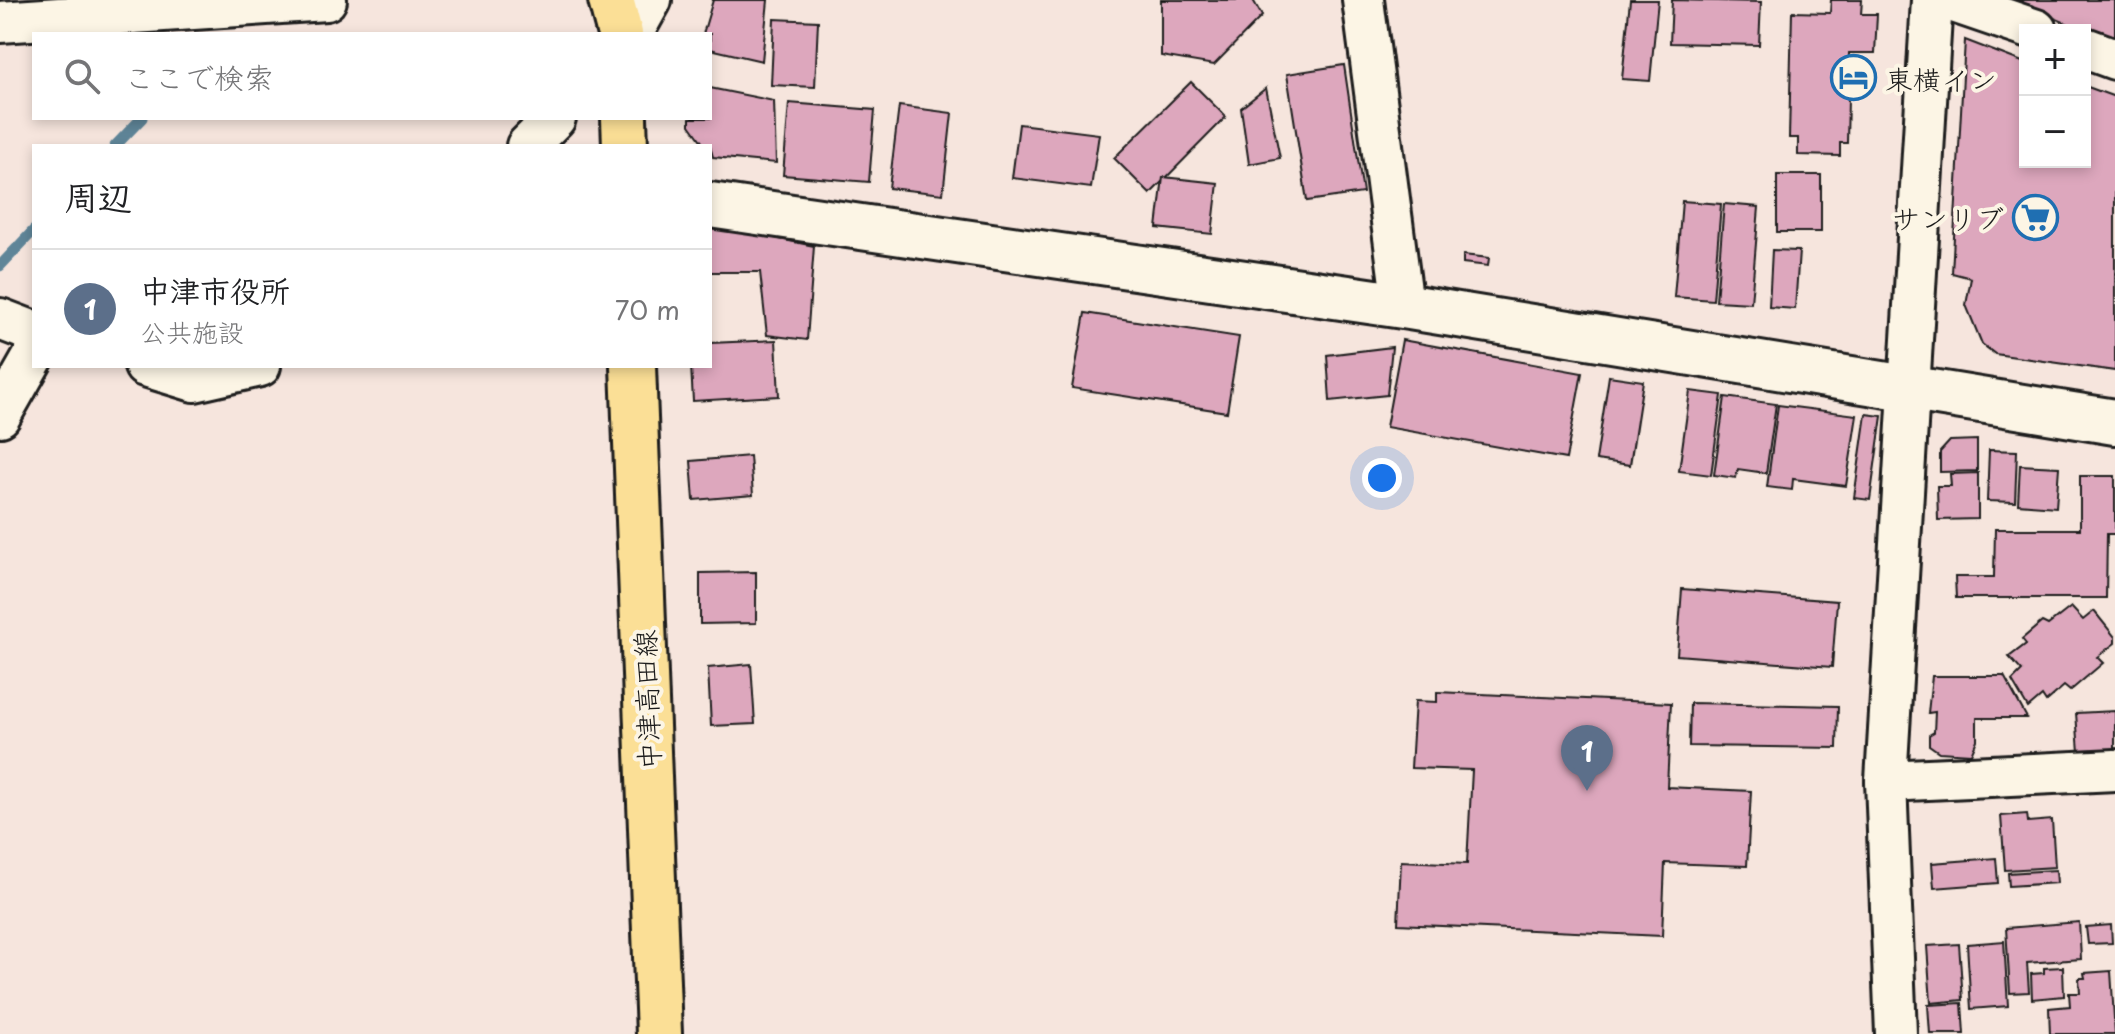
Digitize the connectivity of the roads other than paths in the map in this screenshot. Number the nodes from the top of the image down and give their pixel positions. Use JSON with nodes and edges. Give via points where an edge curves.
{"nodes":[{"id":1,"x":326,"y":0,"type":"edge"},
{"id":2,"x":611,"y":0,"type":"edge"},
{"id":3,"x":651,"y":0,"type":"edge"},
{"id":4,"x":1363,"y":0,"type":"edge"},
{"id":5,"x":1932,"y":0,"type":"edge"},
{"id":6,"x":1948,"y":0,"type":"edge"},
{"id":7,"x":0,"y":22,"type":"edge"},
{"id":8,"x":2019,"y":24,"type":"edge"},
{"id":9,"x":619,"y":32,"type":"edge"},
{"id":10,"x":633,"y":32,"type":"edge"},
{"id":11,"x":2091,"y":50,"type":"edge"},
{"id":12,"x":2115,"y":59,"type":"edge"},
{"id":13,"x":553,"y":120,"type":"edge"},
{"id":14,"x":624,"y":120,"type":"edge"},
{"id":15,"x":529,"y":144,"type":"edge"},
{"id":16,"x":625,"y":144,"type":"edge"},
{"id":17,"x":712,"y":205,"type":"edge"},
{"id":18,"x":1403,"y":306,"type":"junction"},
{"id":19,"x":0,"y":319,"type":"edge"},
{"id":20,"x":32,"y":331,"type":"edge"},
{"id":21,"x":32,"y":360,"type":"edge"},
{"id":22,"x":152,"y":368,"type":"edge"},
{"id":23,"x":251,"y":368,"type":"edge"},
{"id":24,"x":633,"y":368,"type":"edge"},
{"id":25,"x":1909,"y":387,"type":"junction"},
{"id":26,"x":0,"y":416,"type":"edge"},
{"id":27,"x":2115,"y":422,"type":"edge"},
{"id":28,"x":2115,"y":770,"type":"edge"},
{"id":29,"x":1886,"y":781,"type":"junction"},
{"id":30,"x":659,"y":1034,"type":"edge"},
{"id":31,"x":1896,"y":1034,"type":"edge"}],
"edges":[{"from":1,"to":7,"type":"street"},
{"from":2,"to":9,"type":"main road"},
{"from":3,"to":10,"type":"street"},
{"from":4,"to":18,"type":"street"},
{"from":5,"to":25,"type":"street"},
{"from":6,"to":8,"type":"street"},
{"from":11,"to":12,"type":"street"},
{"from":13,"to":15,"type":"street"},
{"from":14,"to":16,"type":"main road"},
{"from":17,"to":18,"type":"street"},
{"from":18,"to":25,"type":"street"},
{"from":19,"to":20,"type":"street"},
{"from":21,"to":26,"type":"street"},
{"from":22,"to":23,"type":"street","via":[[194,381]]},
{"from":24,"to":30,"type":"main road","name":"中津高田線"},
{"from":25,"to":27,"type":"street"},
{"from":25,"to":29,"type":"street"},
{"from":28,"to":29,"type":"street"},
{"from":29,"to":31,"type":"street"}]}
